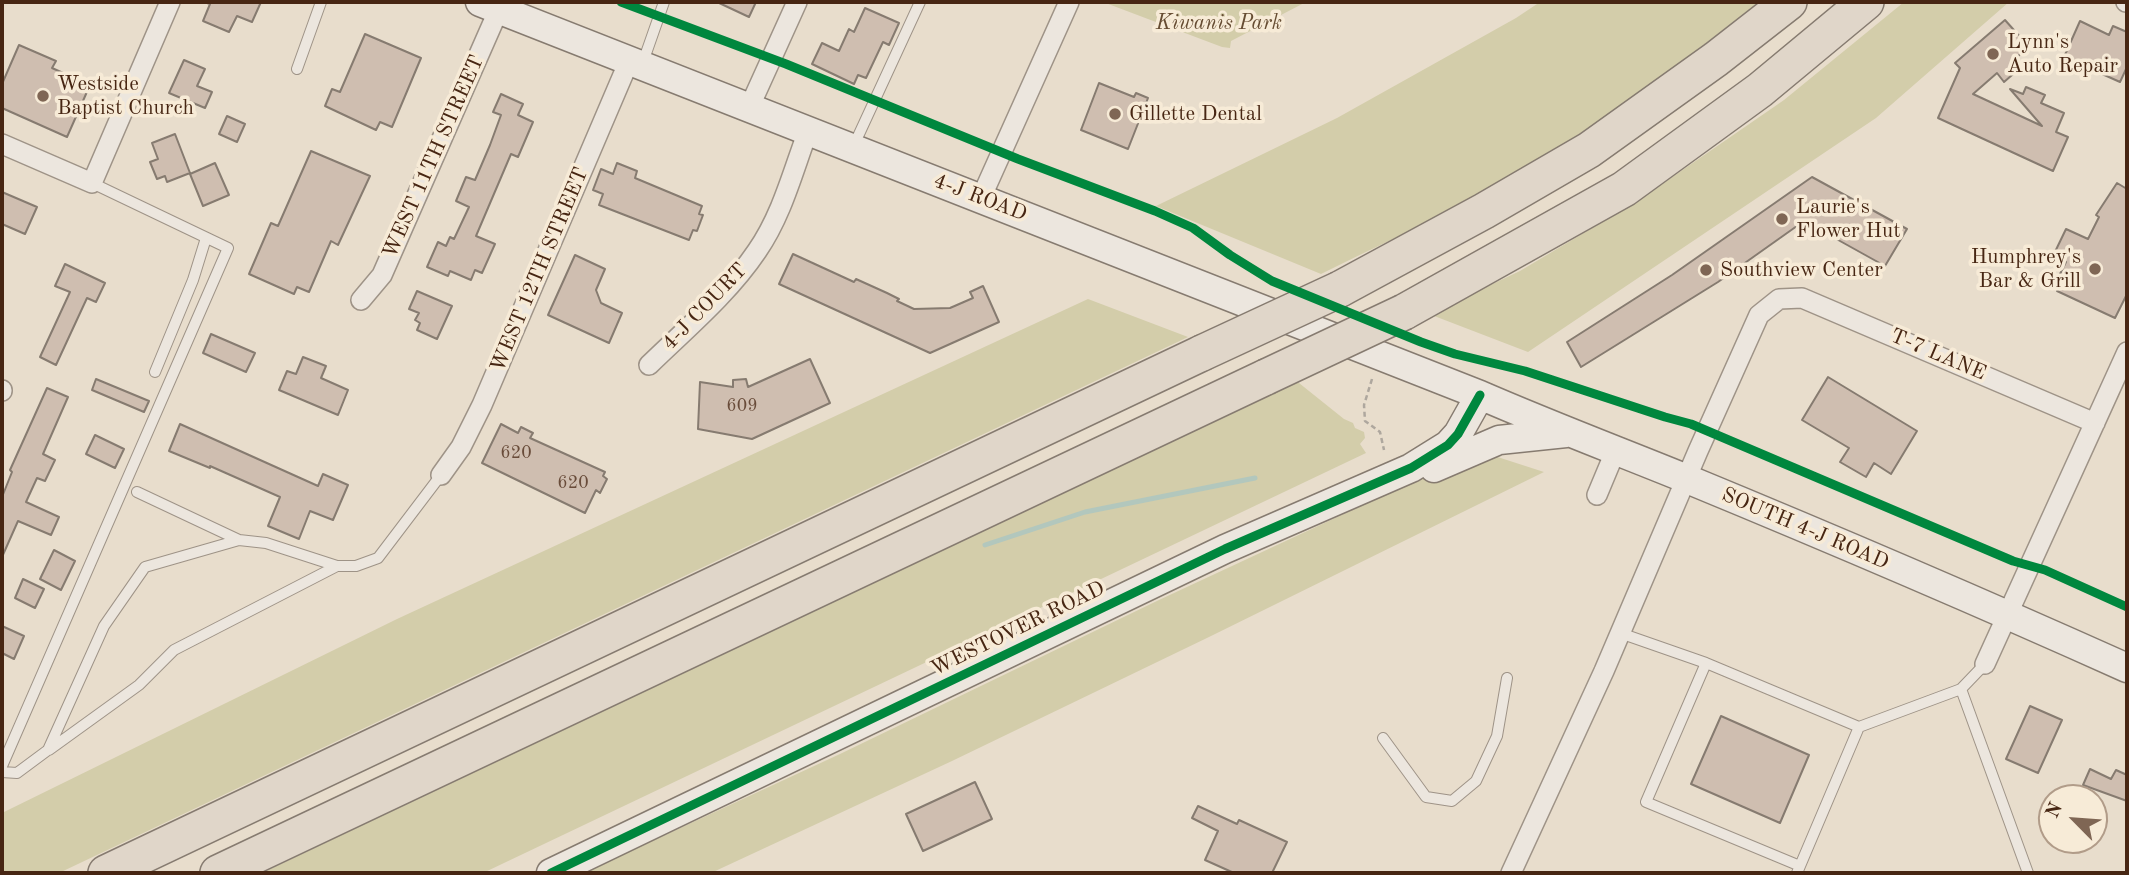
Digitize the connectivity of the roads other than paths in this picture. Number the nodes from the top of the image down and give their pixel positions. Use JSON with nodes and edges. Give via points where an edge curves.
{"nodes":[{"id":1,"x":170,"y":2,"type":"edge"},
{"id":2,"x":321,"y":2,"type":"edge"},
{"id":3,"x":664,"y":2,"type":"edge"},
{"id":4,"x":797,"y":2,"type":"edge"},
{"id":5,"x":920,"y":2,"type":"edge"},
{"id":6,"x":1069,"y":2,"type":"edge"},
{"id":7,"x":1789,"y":2,"type":"edge"},
{"id":8,"x":1866,"y":2,"type":"edge"},
{"id":9,"x":489,"y":5,"type":"edge"},
{"id":10,"x":529,"y":11,"type":"edge"},
{"id":11,"x":635,"y":63,"type":"junction"},
{"id":12,"x":298,"y":69,"type":"dead end"},
{"id":13,"x":749,"y":108,"type":"junction"},
{"id":14,"x":808,"y":131,"type":"junction"},
{"id":15,"x":2,"y":144,"type":"edge"},
{"id":16,"x":853,"y":149,"type":"junction"},
{"id":17,"x":92,"y":183,"type":"junction"},
{"id":18,"x":981,"y":198,"type":"junction"},
{"id":19,"x":206,"y":238,"type":"junction"},
{"id":20,"x":361,"y":300,"type":"dead end"},
{"id":21,"x":2127,"y":352,"type":"edge"},
{"id":22,"x":649,"y":365,"type":"dead end"},
{"id":23,"x":155,"y":372,"type":"dead end"},
{"id":24,"x":1480,"y":395,"type":"junction"},
{"id":25,"x":2095,"y":424,"type":"junction"},
{"id":26,"x":1568,"y":433,"type":"junction"},
{"id":27,"x":1615,"y":452,"type":"junction"},
{"id":28,"x":1411,"y":468,"type":"junction"},
{"id":29,"x":441,"y":475,"type":"joint"},
{"id":30,"x":1686,"y":478,"type":"junction"},
{"id":31,"x":136,"y":492,"type":"dead end"},
{"id":32,"x":1597,"y":495,"type":"dead end"},
{"id":33,"x":239,"y":540,"type":"junction"},
{"id":34,"x":338,"y":566,"type":"junction"},
{"id":35,"x":2007,"y":615,"type":"junction"},
{"id":36,"x":1620,"y":634,"type":"junction"},
{"id":37,"x":1706,"y":663,"type":"junction"},
{"id":38,"x":1985,"y":664,"type":"joint"},
{"id":39,"x":2127,"y":668,"type":"edge"},
{"id":40,"x":1507,"y":678,"type":"dead end"},
{"id":41,"x":1961,"y":689,"type":"junction"},
{"id":42,"x":1859,"y":727,"type":"junction"},
{"id":43,"x":1383,"y":738,"type":"dead end"},
{"id":44,"x":48,"y":750,"type":"junction"},
{"id":45,"x":2,"y":766,"type":"edge"},
{"id":46,"x":2,"y":772,"type":"edge"},
{"id":47,"x":1798,"y":870,"type":"edge"},
{"id":48,"x":106,"y":873,"type":"edge"},
{"id":49,"x":218,"y":873,"type":"edge"},
{"id":50,"x":551,"y":873,"type":"edge"},
{"id":51,"x":1511,"y":873,"type":"edge"},
{"id":52,"x":2028,"y":873,"type":"edge"}],
"edges":[{"from":1,"to":17,"type":"street"},
{"from":2,"to":12,"type":"lane"},
{"from":3,"to":11,"type":"lane"},
{"from":4,"to":13,"type":"street"},
{"from":5,"to":16,"type":"lane"},
{"from":6,"to":18,"type":"street"},
{"from":7,"to":48,"type":"highway","bridge":true,"via":[[1589,150],[1340,289]]},
{"from":8,"to":49,"type":"highway","bridge":true,"via":[[1760,90],[1625,189],[1404,312]]},
{"from":9,"to":10,"type":"main road","name":"4-J ROAD"},
{"from":9,"to":20,"type":"street","name":"WEST 11TH STREET","via":[[382,275]]},
{"from":10,"to":11,"type":"main road","name":"4-J ROAD"},
{"from":11,"to":13,"type":"main road","name":"4-J ROAD"},
{"from":11,"to":29,"type":"street","name":"WEST 12TH STREET","via":[[482,405]]},
{"from":13,"to":14,"type":"main road","name":"4-J ROAD"},
{"from":14,"to":16,"type":"main road","name":"4-J ROAD"},
{"from":14,"to":22,"type":"street","name":"4-J COURT","via":[[779,211],[759,249],[733,284]]},
{"from":15,"to":17,"type":"street"},
{"from":16,"to":18,"type":"main road","name":"4-J ROAD"},
{"from":17,"to":19,"type":"lane"},
{"from":18,"to":24,"type":"main road","name":"4-J ROAD"},
{"from":19,"to":23,"type":"lane"},
{"from":19,"to":45,"type":"lane","via":[[228,248]]},
{"from":21,"to":25,"type":"street"},
{"from":24,"to":26,"type":"main road","name":"SOUTH 4-J ROAD"},
{"from":24,"to":28,"type":"main road","name":"WESTOVER ROAD","via":[[1448,445]]},
{"from":25,"to":30,"type":"street","name":"T-7 LANE","via":[[1802,298],[1779,299],[1759,315]]},
{"from":25,"to":35,"type":"street"},
{"from":26,"to":27,"type":"main road","name":"SOUTH 4-J ROAD"},
{"from":26,"to":28,"type":"main road","via":[[1499,440],[1430,470]]},
{"from":27,"to":30,"type":"main road","name":"SOUTH 4-J ROAD"},
{"from":27,"to":32,"type":"street"},
{"from":28,"to":50,"type":"main road","name":"WESTOVER ROAD","via":[[1225,549]]},
{"from":29,"to":34,"type":"lane","via":[[378,558],[356,566]]},
{"from":30,"to":35,"type":"main road","name":"SOUTH 4-J ROAD"},
{"from":30,"to":36,"type":"street"},
{"from":31,"to":33,"type":"lane"},
{"from":33,"to":34,"type":"lane","via":[[266,543]]},
{"from":33,"to":44,"type":"lane","via":[[145,567],[104,626]]},
{"from":34,"to":44,"type":"lane","via":[[174,650],[139,685]]},
{"from":35,"to":38,"type":"street"},
{"from":35,"to":39,"type":"main road","name":"SOUTH 4-J ROAD"},
{"from":36,"to":37,"type":"lane"},
{"from":36,"to":51,"type":"street"},
{"from":37,"to":42,"type":"lane"},
{"from":37,"to":47,"type":"lane","via":[[1646,802]]},
{"from":38,"to":41,"type":"lane"},
{"from":40,"to":43,"type":"lane","via":[[1497,736],[1476,781],[1452,801],[1426,797]]},
{"from":41,"to":42,"type":"lane"},
{"from":41,"to":52,"type":"lane"},
{"from":42,"to":47,"type":"lane"},
{"from":44,"to":46,"type":"lane","via":[[17,773]]}]}
